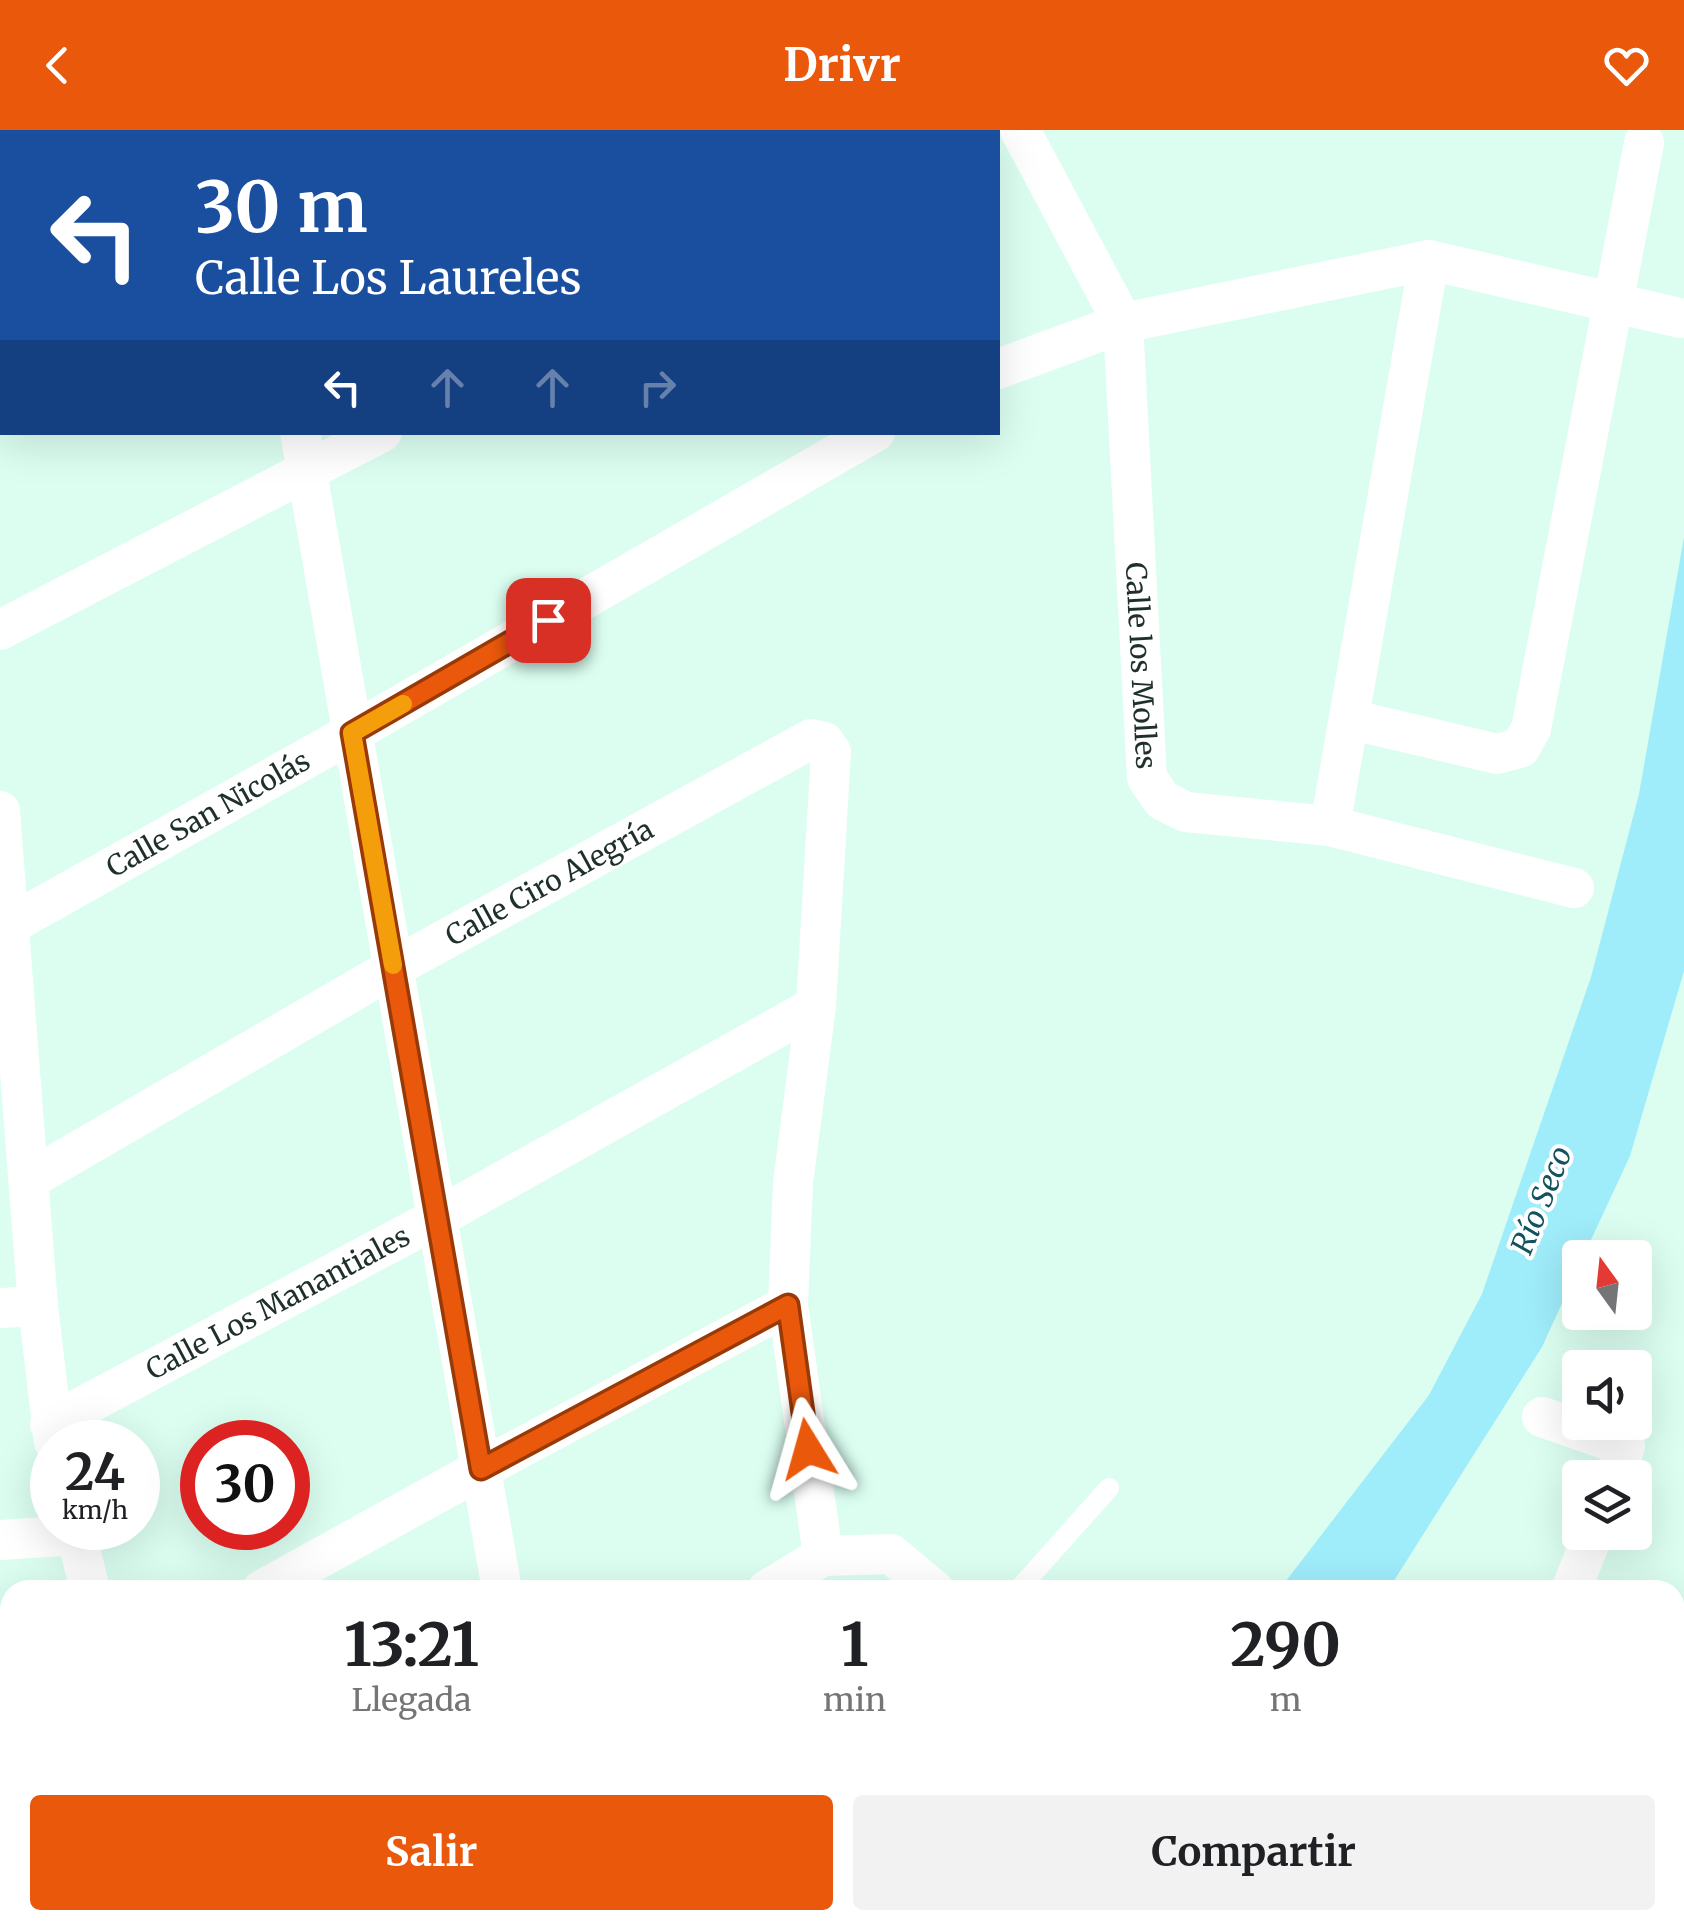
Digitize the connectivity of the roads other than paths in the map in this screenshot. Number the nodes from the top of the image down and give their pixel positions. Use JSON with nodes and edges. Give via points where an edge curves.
{"nodes":[{"id":1,"x":1020,"y":130,"type":"edge"},
{"id":2,"x":1644,"y":144,"type":"dead end"},
{"id":3,"x":1428,"y":260,"type":"junction"},
{"id":4,"x":1614,"y":301,"type":"junction"},
{"id":5,"x":1680,"y":318,"type":"dead end"},
{"id":6,"x":1123,"y":323,"type":"junction"},
{"id":7,"x":1000,"y":368,"type":"edge"},
{"id":8,"x":301,"y":435,"type":"edge"},
{"id":9,"x":377,"y":435,"type":"edge"},
{"id":10,"x":870,"y":435,"type":"edge"},
{"id":11,"x":307,"y":473,"type":"junction"},
{"id":12,"x":0,"y":630,"type":"edge"},
{"id":13,"x":1349,"y":719,"type":"junction"},
{"id":14,"x":352,"y":733,"type":"junction"},
{"id":15,"x":0,"y":811,"type":"edge"},
{"id":16,"x":1330,"y":826,"type":"junction"},
{"id":17,"x":1574,"y":888,"type":"dead end"},
{"id":18,"x":9,"y":924,"type":"junction"},
{"id":19,"x":393,"y":968,"type":"junction"},
{"id":20,"x":816,"y":1006,"type":"junction"},
{"id":21,"x":10,"y":1073,"type":"edge"},
{"id":22,"x":30,"y":1179,"type":"junction"},
{"id":23,"x":437,"y":1218,"type":"junction"},
{"id":24,"x":788,"y":1305,"type":"junction"},
{"id":25,"x":19,"y":1307,"type":"edge"},
{"id":26,"x":1542,"y":1418,"type":"dead end"},
{"id":27,"x":49,"y":1420,"type":"edge"},
{"id":28,"x":75,"y":1420,"type":"edge"},
{"id":29,"x":1621,"y":1460,"type":"edge"},
{"id":30,"x":481,"y":1469,"type":"junction"},
{"id":31,"x":1109,"y":1488,"type":"dead end"},
{"id":32,"x":30,"y":1536,"type":"edge"},
{"id":33,"x":0,"y":1540,"type":"edge"},
{"id":34,"x":81,"y":1550,"type":"edge"},
{"id":35,"x":1587,"y":1550,"type":"edge"},
{"id":36,"x":823,"y":1556,"type":"junction"},
{"id":37,"x":88,"y":1580,"type":"edge"},
{"id":38,"x":280,"y":1580,"type":"edge"},
{"id":39,"x":500,"y":1580,"type":"edge"},
{"id":40,"x":784,"y":1580,"type":"edge"},
{"id":41,"x":922,"y":1580,"type":"edge"},
{"id":42,"x":1027,"y":1580,"type":"edge"},
{"id":43,"x":1574,"y":1580,"type":"edge"}],
"edges":[{"from":1,"to":6,"type":"street","name":"Calle los Molles"},
{"from":2,"to":4,"type":"street"},
{"from":3,"to":4,"type":"street"},
{"from":3,"to":6,"type":"street"},
{"from":3,"to":13,"type":"street"},
{"from":4,"to":5,"type":"street"},
{"from":4,"to":13,"type":"street","via":[[1531,729],[1520,748],[1497,754]]},
{"from":6,"to":7,"type":"street"},
{"from":6,"to":16,"type":"street","name":"Calle los Molles","via":[[1146,778],[1162,800],[1186,812]]},
{"from":8,"to":11,"type":"street"},
{"from":9,"to":11,"type":"street"},
{"from":10,"to":14,"type":"street","name":"Calle San Nicolás"},
{"from":11,"to":12,"type":"street"},
{"from":11,"to":14,"type":"street"},
{"from":13,"to":16,"type":"street"},
{"from":14,"to":18,"type":"street","name":"Calle San Nicolás"},
{"from":14,"to":19,"type":"street"},
{"from":15,"to":18,"type":"street"},
{"from":16,"to":17,"type":"street","name":"Calle los Molles"},
{"from":18,"to":21,"type":"street"},
{"from":19,"to":20,"type":"street","name":"Calle Ciro Alegría","via":[[811,739],[830,752]]},
{"from":19,"to":22,"type":"street","name":"Calle Ciro Alegría"},
{"from":19,"to":23,"type":"street"},
{"from":20,"to":23,"type":"street","name":"Calle Los Manantiales"},
{"from":20,"to":24,"type":"street","via":[[793,1183]]},
{"from":21,"to":22,"type":"street"},
{"from":22,"to":25,"type":"street"},
{"from":23,"to":28,"type":"street","name":"Calle Los Manantiales"},
{"from":23,"to":30,"type":"street"},
{"from":24,"to":30,"type":"street"},
{"from":24,"to":36,"type":"street"},
{"from":25,"to":27,"type":"street"},
{"from":26,"to":29,"type":"street","via":[[1625,1446]]},
{"from":30,"to":38,"type":"street"},
{"from":30,"to":39,"type":"street"},
{"from":31,"to":42,"type":"lane"},
{"from":32,"to":33,"type":"street"},
{"from":34,"to":37,"type":"street"},
{"from":35,"to":43,"type":"street"},
{"from":36,"to":40,"type":"street"},
{"from":36,"to":41,"type":"street","via":[[892,1554]]}]}
